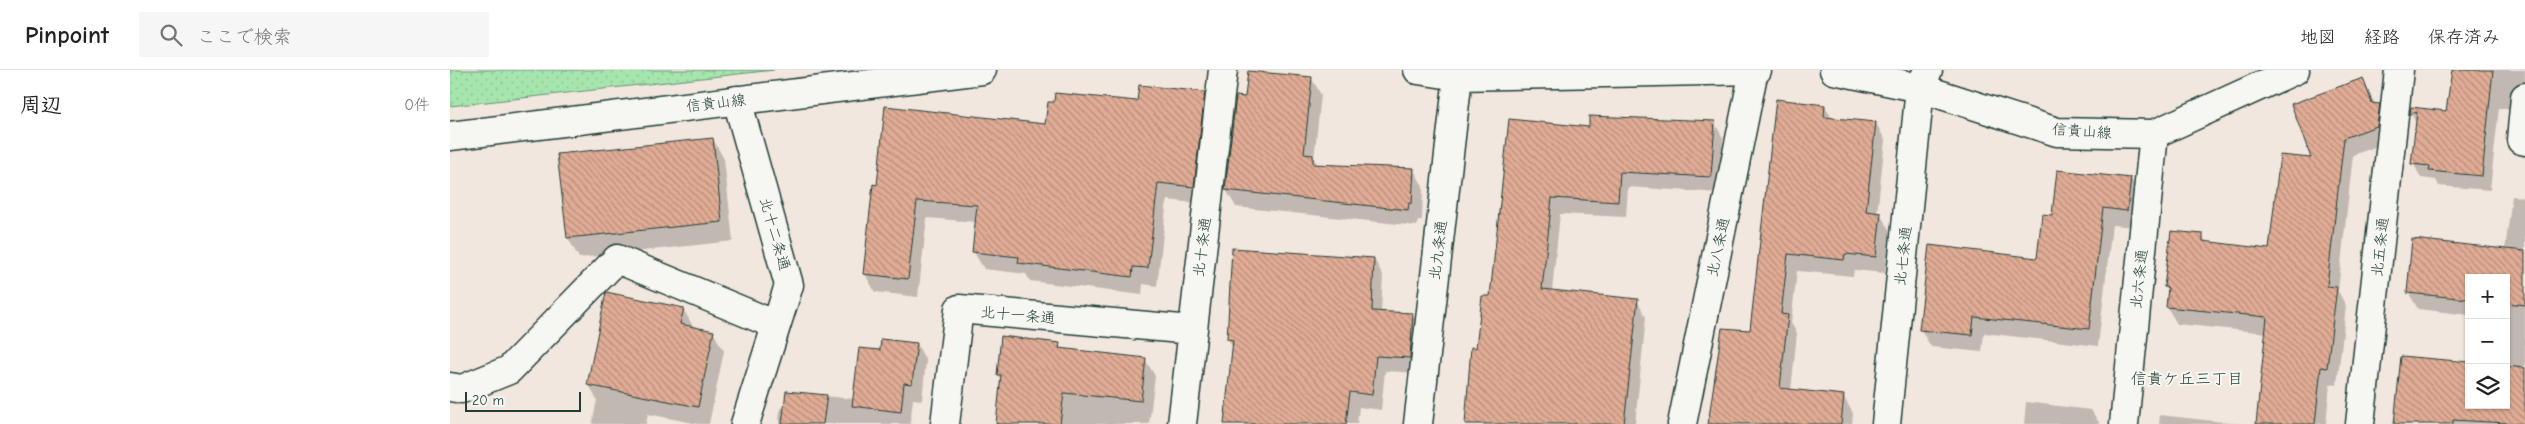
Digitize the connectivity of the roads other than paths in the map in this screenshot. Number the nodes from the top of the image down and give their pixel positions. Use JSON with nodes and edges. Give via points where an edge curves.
{"nodes":[{"id":1,"x":982,"y":70,"type":"edge"},
{"id":2,"x":1223,"y":70,"type":"edge"},
{"id":3,"x":1418,"y":70,"type":"edge"},
{"id":4,"x":1725,"y":70,"type":"edge"},
{"id":5,"x":1756,"y":70,"type":"edge"},
{"id":6,"x":1834,"y":70,"type":"edge"},
{"id":7,"x":2295,"y":70,"type":"edge"},
{"id":8,"x":2399,"y":70,"type":"edge"},
{"id":9,"x":1517,"y":73,"type":"edge"},
{"id":10,"x":1458,"y":76,"type":"junction"},
{"id":11,"x":1924,"y":79,"type":"edge"},
{"id":12,"x":2525,"y":97,"type":"edge"},
{"id":13,"x":737,"y":100,"type":"junction"},
{"id":14,"x":2154,"y":134,"type":"junction"},
{"id":15,"x":450,"y":136,"type":"edge"},
{"id":16,"x":2525,"y":141,"type":"edge"},
{"id":17,"x":776,"y":325,"type":"junction"},
{"id":18,"x":1192,"y":330,"type":"junction"},
{"id":19,"x":450,"y":387,"type":"edge"},
{"id":20,"x":745,"y":424,"type":"edge"},
{"id":21,"x":945,"y":424,"type":"edge"},
{"id":22,"x":1182,"y":424,"type":"edge"},
{"id":23,"x":1418,"y":424,"type":"edge"},
{"id":24,"x":1682,"y":424,"type":"edge"},
{"id":25,"x":1886,"y":424,"type":"edge"},
{"id":26,"x":2124,"y":424,"type":"edge"},
{"id":27,"x":2360,"y":424,"type":"edge"}],
"edges":[{"from":1,"to":13,"type":"street","name":"信貴山線"},
{"from":2,"to":18,"type":"street","name":"北十条通"},
{"from":3,"to":10,"type":"street"},
{"from":4,"to":5,"type":"street"},
{"from":4,"to":9,"type":"street"},
{"from":5,"to":24,"type":"street","name":"北八条通"},
{"from":6,"to":11,"type":"street","name":"信貴山線"},
{"from":7,"to":14,"type":"street","name":"信貴山線"},
{"from":8,"to":27,"type":"street","name":"北五条通"},
{"from":9,"to":10,"type":"street"},
{"from":10,"to":23,"type":"street","name":"北九条通"},
{"from":11,"to":14,"type":"street","name":"信貴山線","via":[[2057,132]]},
{"from":11,"to":25,"type":"street","name":"北七条通"},
{"from":12,"to":16,"type":"street","via":[[2521,140]]},
{"from":13,"to":15,"type":"street","name":"信貴山線"},
{"from":13,"to":17,"type":"street","name":"北十二条通","via":[[789,285]]},
{"from":14,"to":26,"type":"street","name":"北六条通"},
{"from":17,"to":19,"type":"street","via":[[616,259],[509,370],[462,389]]},
{"from":17,"to":20,"type":"street","name":"北十二条通"},
{"from":18,"to":21,"type":"street","name":"北十一条通","via":[[958,309]]},
{"from":18,"to":22,"type":"street","name":"北十条通"}]}
